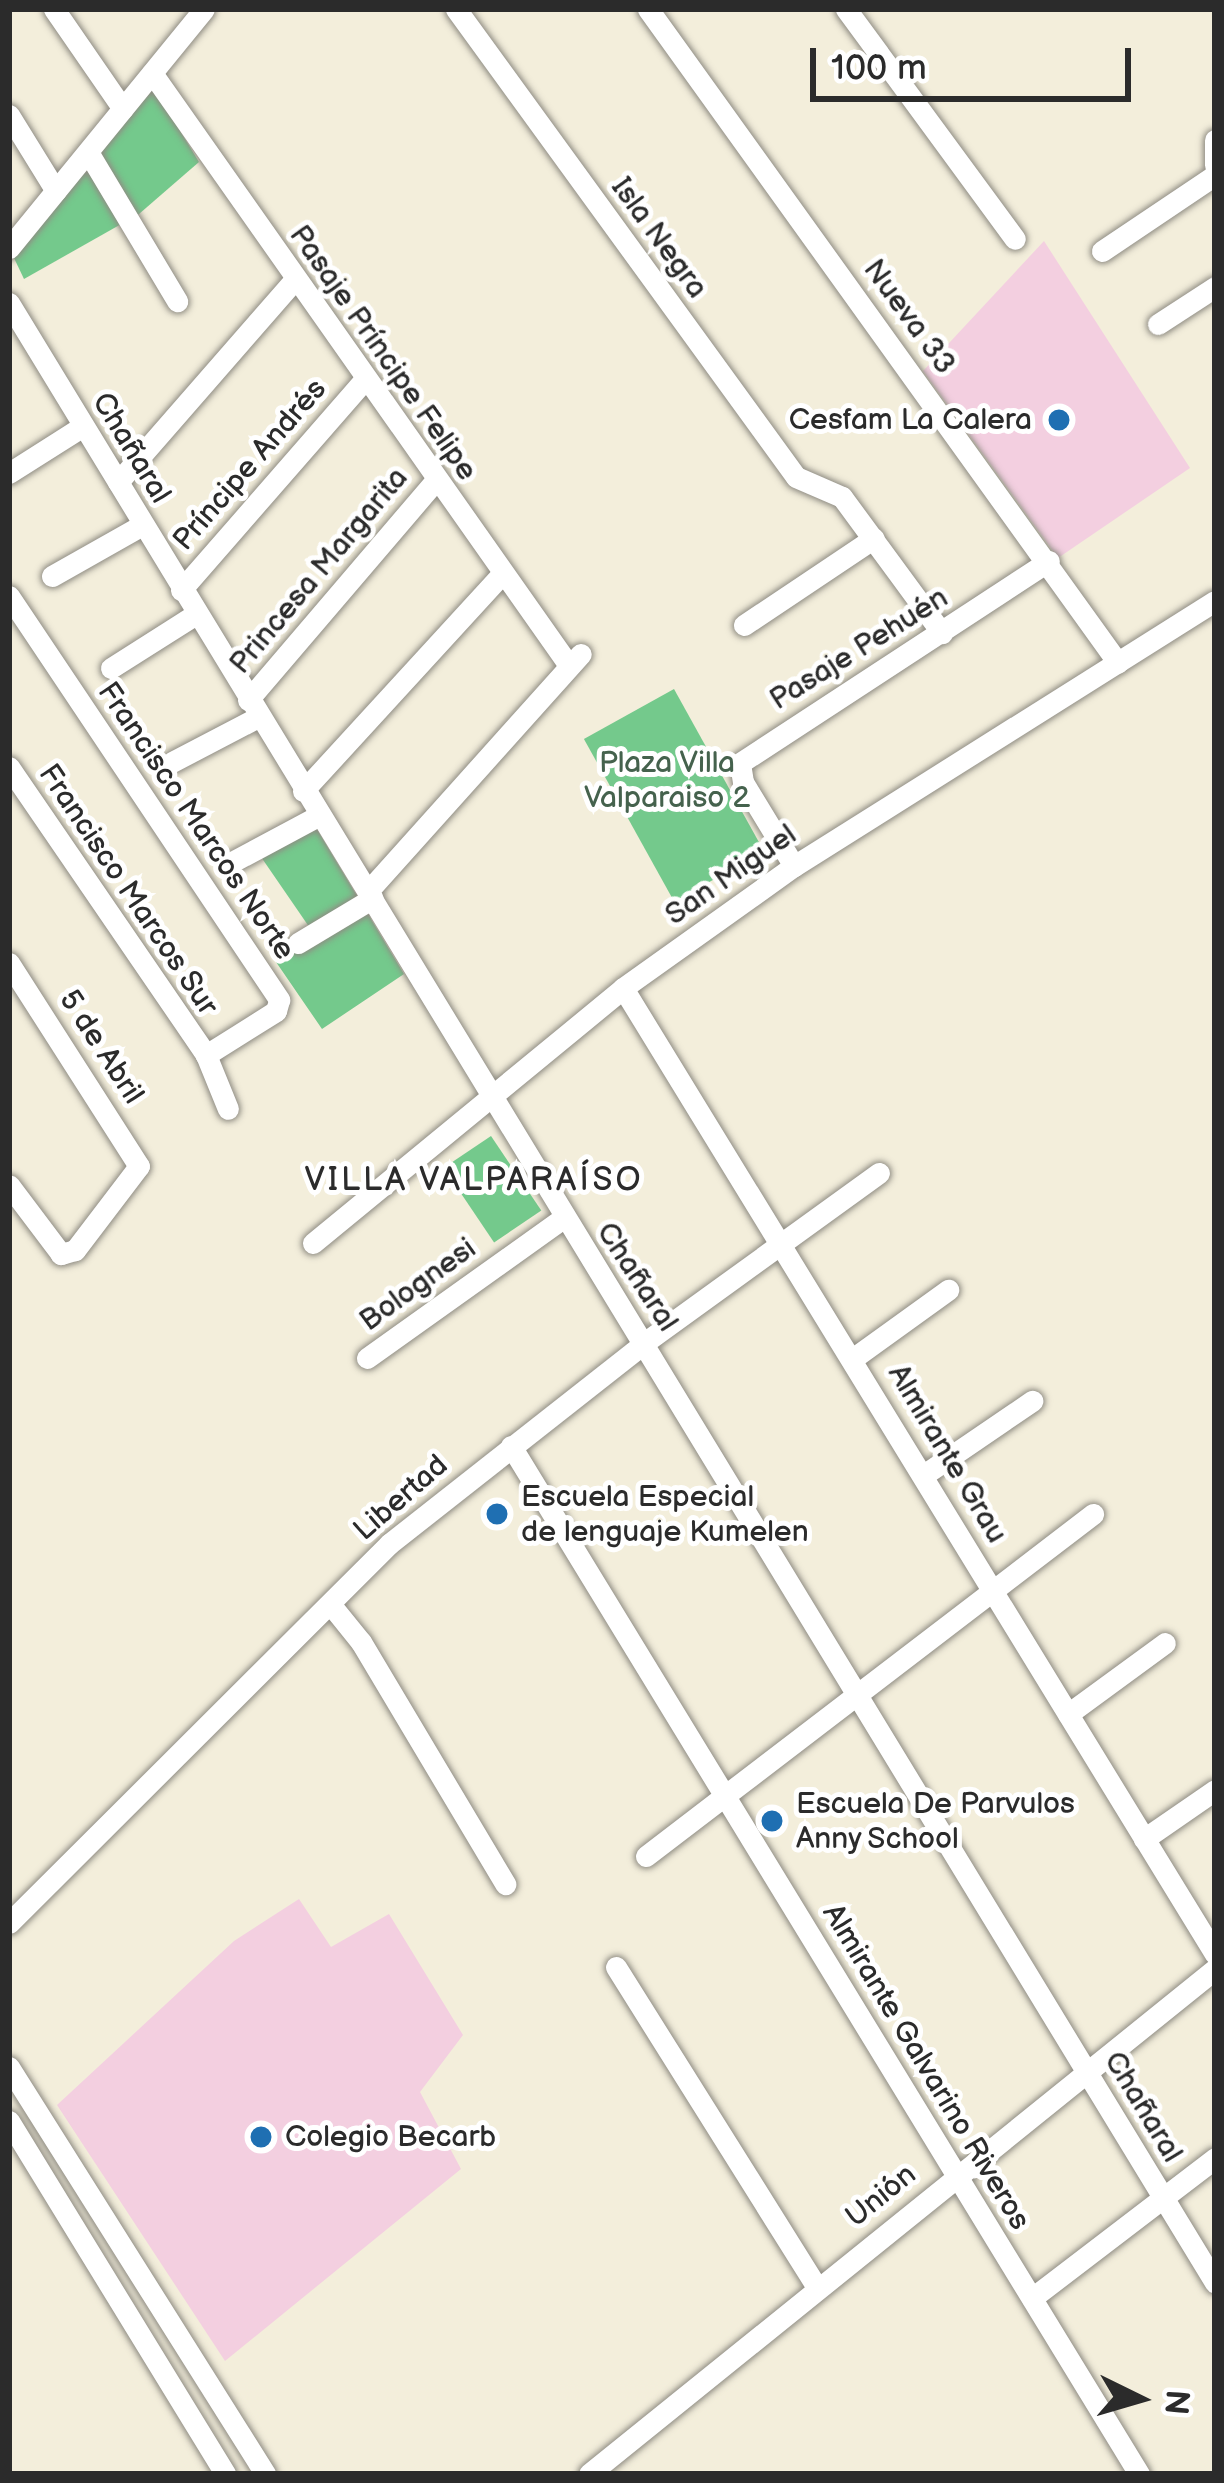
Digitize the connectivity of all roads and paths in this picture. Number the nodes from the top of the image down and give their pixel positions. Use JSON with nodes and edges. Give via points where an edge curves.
{"nodes":[{"id":1,"x":54,"y":9,"type":"edge"},
{"id":2,"x":204,"y":9,"type":"edge"},
{"id":3,"x":456,"y":9,"type":"edge"},
{"id":4,"x":649,"y":9,"type":"edge"},
{"id":5,"x":846,"y":9,"type":"edge"},
{"id":6,"x":152,"y":74,"type":"junction"},
{"id":7,"x":123,"y":109,"type":"junction"},
{"id":8,"x":9,"y":115,"type":"edge"},
{"id":9,"x":88,"y":152,"type":"junction"},
{"id":10,"x":1214,"y":159,"type":"edge"},
{"id":11,"x":56,"y":191,"type":"junction"},
{"id":12,"x":1016,"y":239,"type":"dead end"},
{"id":13,"x":9,"y":248,"type":"edge"},
{"id":14,"x":1102,"y":251,"type":"dead end"},
{"id":15,"x":294,"y":280,"type":"junction"},
{"id":16,"x":1215,"y":287,"type":"edge"},
{"id":17,"x":177,"y":302,"type":"dead end"},
{"id":18,"x":9,"y":303,"type":"edge"},
{"id":19,"x":1158,"y":324,"type":"dead end"},
{"id":20,"x":364,"y":380,"type":"junction"},
{"id":21,"x":83,"y":426,"type":"junction"},
{"id":22,"x":9,"y":473,"type":"edge"},
{"id":23,"x":436,"y":480,"type":"junction"},
{"id":24,"x":118,"y":482,"type":"junction"},
{"id":25,"x":142,"y":525,"type":"junction"},
{"id":26,"x":874,"y":538,"type":"junction"},
{"id":27,"x":1049,"y":561,"type":"junction"},
{"id":28,"x":502,"y":574,"type":"junction"},
{"id":29,"x":52,"y":576,"type":"dead end"},
{"id":30,"x":181,"y":590,"type":"junction"},
{"id":31,"x":9,"y":596,"type":"edge"},
{"id":32,"x":1215,"y":601,"type":"edge"},
{"id":33,"x":196,"y":614,"type":"junction"},
{"id":34,"x":744,"y":625,"type":"dead end"},
{"id":35,"x":942,"y":633,"type":"junction"},
{"id":36,"x":1118,"y":663,"type":"junction"},
{"id":37,"x":110,"y":668,"type":"dead end"},
{"id":38,"x":253,"y":709,"type":"junction"},
{"id":39,"x":172,"y":762,"type":"dead end"},
{"id":40,"x":9,"y":767,"type":"edge"},
{"id":41,"x":303,"y":791,"type":"junction"},
{"id":42,"x":319,"y":816,"type":"junction"},
{"id":43,"x":232,"y":862,"type":"dead end"},
{"id":44,"x":794,"y":866,"type":"junction"},
{"id":45,"x":371,"y":894,"type":"junction"},
{"id":46,"x":298,"y":943,"type":"dead end"},
{"id":47,"x":9,"y":963,"type":"edge"},
{"id":48,"x":623,"y":988,"type":"junction"},
{"id":49,"x":206,"y":1055,"type":"junction"},
{"id":50,"x":489,"y":1094,"type":"junction"},
{"id":51,"x":228,"y":1109,"type":"dead end"},
{"id":52,"x":879,"y":1173,"type":"dead end"},
{"id":53,"x":9,"y":1186,"type":"edge"},
{"id":54,"x":563,"y":1218,"type":"junction"},
{"id":55,"x":783,"y":1243,"type":"junction"},
{"id":56,"x":313,"y":1244,"type":"dead end"},
{"id":57,"x":948,"y":1290,"type":"dead end"},
{"id":58,"x":644,"y":1343,"type":"junction"},
{"id":59,"x":855,"y":1357,"type":"junction"},
{"id":60,"x":367,"y":1358,"type":"dead end"},
{"id":61,"x":1032,"y":1401,"type":"dead end"},
{"id":62,"x":511,"y":1446,"type":"junction"},
{"id":63,"x":925,"y":1474,"type":"junction"},
{"id":64,"x":1093,"y":1514,"type":"dead end"},
{"id":65,"x":992,"y":1588,"type":"junction"},
{"id":66,"x":331,"y":1604,"type":"junction"},
{"id":67,"x":1165,"y":1643,"type":"dead end"},
{"id":68,"x":857,"y":1693,"type":"junction"},
{"id":69,"x":1068,"y":1714,"type":"junction"},
{"id":70,"x":1215,"y":1790,"type":"edge"},
{"id":71,"x":723,"y":1793,"type":"junction"},
{"id":72,"x":1144,"y":1839,"type":"junction"},
{"id":73,"x":646,"y":1856,"type":"dead end"},
{"id":74,"x":505,"y":1884,"type":"dead end"},
{"id":75,"x":9,"y":1923,"type":"edge"},
{"id":76,"x":1215,"y":1954,"type":"edge"},
{"id":77,"x":616,"y":1967,"type":"dead end"},
{"id":78,"x":1215,"y":1970,"type":"edge"},
{"id":79,"x":9,"y":2067,"type":"edge"},
{"id":80,"x":1084,"y":2069,"type":"junction"},
{"id":81,"x":9,"y":2121,"type":"edge"},
{"id":82,"x":1215,"y":2158,"type":"edge"},
{"id":83,"x":955,"y":2174,"type":"junction"},
{"id":84,"x":1164,"y":2200,"type":"junction"},
{"id":85,"x":1215,"y":2283,"type":"edge"},
{"id":86,"x":818,"y":2287,"type":"junction"},
{"id":87,"x":1031,"y":2298,"type":"junction"},
{"id":88,"x":225,"y":2474,"type":"edge"},
{"id":89,"x":265,"y":2474,"type":"edge"},
{"id":90,"x":590,"y":2474,"type":"edge"},
{"id":91,"x":1139,"y":2474,"type":"edge"}],
"edges":[{"from":1,"to":7,"type":"street"},
{"from":2,"to":6,"type":"street"},
{"from":3,"to":26,"type":"street","name":"Isla Negra","via":[[796,477],[826,485]]},
{"from":4,"to":27,"type":"street","name":"Nueva 33"},
{"from":5,"to":12,"type":"street"},
{"from":6,"to":7,"type":"street"},
{"from":6,"to":15,"type":"street","name":"Pasaje Príncipe Felipe"},
{"from":7,"to":9,"type":"street"},
{"from":8,"to":11,"type":"street"},
{"from":9,"to":11,"type":"street"},
{"from":9,"to":17,"type":"street"},
{"from":10,"to":14,"type":"street"},
{"from":11,"to":13,"type":"street"},
{"from":15,"to":20,"type":"street","name":"Pasaje Príncipe Felipe"},
{"from":15,"to":24,"type":"street"},
{"from":16,"to":19,"type":"street"},
{"from":18,"to":21,"type":"street","name":"Chañaral"},
{"from":20,"to":23,"type":"street","name":"Pasaje Príncipe Felipe"},
{"from":20,"to":30,"type":"street","name":"Príncipe Andrés"},
{"from":21,"to":22,"type":"street"},
{"from":21,"to":24,"type":"street","name":"Chañaral"},
{"from":23,"to":28,"type":"street","name":"Pasaje Príncipe Felipe"},
{"from":23,"to":38,"type":"street","name":"Princesa Margarita"},
{"from":24,"to":25,"type":"street","name":"Chañaral"},
{"from":25,"to":29,"type":"street"},
{"from":25,"to":30,"type":"street","name":"Chañaral"},
{"from":26,"to":34,"type":"street"},
{"from":26,"to":35,"type":"street","name":"Isla Negra"},
{"from":27,"to":35,"type":"street","name":"Pasaje Pehuén"},
{"from":27,"to":36,"type":"street","name":"Nueva 33"},
{"from":28,"to":41,"type":"street"},
{"from":28,"to":45,"type":"street","name":"Pasaje Príncipe Felipe","via":[[574,659]]},
{"from":30,"to":33,"type":"street","name":"Chañaral"},
{"from":31,"to":49,"type":"street","name":"Francisco Marcos Norte","via":[[279,1000],[276,1011]]},
{"from":32,"to":36,"type":"street","name":"San Miguel"},
{"from":33,"to":37,"type":"street"},
{"from":33,"to":38,"type":"street","name":"Chañaral"},
{"from":35,"to":44,"type":"street","name":"Pasaje Pehuén","via":[[740,763],[743,782]]},
{"from":36,"to":44,"type":"street","name":"San Miguel"},
{"from":38,"to":39,"type":"street"},
{"from":38,"to":41,"type":"street","name":"Chañaral"},
{"from":40,"to":49,"type":"street","name":"Francisco Marcos Sur"},
{"from":41,"to":42,"type":"street","name":"Chañaral"},
{"from":42,"to":43,"type":"street"},
{"from":42,"to":45,"type":"street","name":"Chañaral"},
{"from":44,"to":48,"type":"street","name":"San Miguel"},
{"from":45,"to":46,"type":"street"},
{"from":45,"to":50,"type":"street","name":"Chañaral"},
{"from":47,"to":53,"type":"street","name":"5 de Abril","via":[[139,1166],[75,1250],[61,1254]]},
{"from":48,"to":50,"type":"street","name":"San Miguel"},
{"from":48,"to":55,"type":"street","name":"Almirante Grau"},
{"from":49,"to":51,"type":"street","name":"Francisco Marcos Sur"},
{"from":50,"to":54,"type":"street","name":"Chañaral"},
{"from":50,"to":56,"type":"street","name":"San Miguel"},
{"from":52,"to":55,"type":"street","name":"Libertad"},
{"from":54,"to":58,"type":"street","name":"Chañaral"},
{"from":54,"to":60,"type":"street","name":"Bolognesi"},
{"from":55,"to":58,"type":"street","name":"Libertad"},
{"from":55,"to":59,"type":"street","name":"Almirante Grau"},
{"from":57,"to":59,"type":"street"},
{"from":58,"to":62,"type":"street","name":"Libertad"},
{"from":58,"to":68,"type":"street","name":"Chañaral"},
{"from":59,"to":63,"type":"street","name":"Almirante Grau"},
{"from":61,"to":63,"type":"street"},
{"from":62,"to":66,"type":"street","name":"Libertad","via":[[389,1544]]},
{"from":62,"to":71,"type":"street","name":"Almirante Galvarino Riveros"},
{"from":63,"to":65,"type":"street","name":"Almirante Grau"},
{"from":64,"to":65,"type":"street"},
{"from":65,"to":68,"type":"street"},
{"from":65,"to":69,"type":"street","name":"Almirante Grau"},
{"from":66,"to":74,"type":"street"},
{"from":66,"to":75,"type":"street","name":"Libertad"},
{"from":67,"to":69,"type":"street"},
{"from":68,"to":71,"type":"street"},
{"from":68,"to":80,"type":"street","name":"Chañaral"},
{"from":69,"to":72,"type":"street","name":"Almirante Grau"},
{"from":70,"to":72,"type":"street"},
{"from":71,"to":73,"type":"street"},
{"from":71,"to":83,"type":"street","name":"Almirante Galvarino Riveros"},
{"from":72,"to":76,"type":"street","name":"Almirante Grau"},
{"from":77,"to":86,"type":"street"},
{"from":78,"to":80,"type":"street","name":"Unión"},
{"from":79,"to":89,"type":"street"},
{"from":80,"to":83,"type":"street","name":"Unión"},
{"from":80,"to":84,"type":"street","name":"Chañaral"},
{"from":81,"to":88,"type":"street"},
{"from":82,"to":84,"type":"street"},
{"from":83,"to":86,"type":"street","name":"Unión"},
{"from":83,"to":87,"type":"street","name":"Almirante Galvarino Riveros"},
{"from":84,"to":85,"type":"street","name":"Chañaral"},
{"from":84,"to":87,"type":"street"},
{"from":86,"to":90,"type":"street","name":"Unión"},
{"from":87,"to":91,"type":"street","name":"Almirante Galvarino Riveros"}]}
